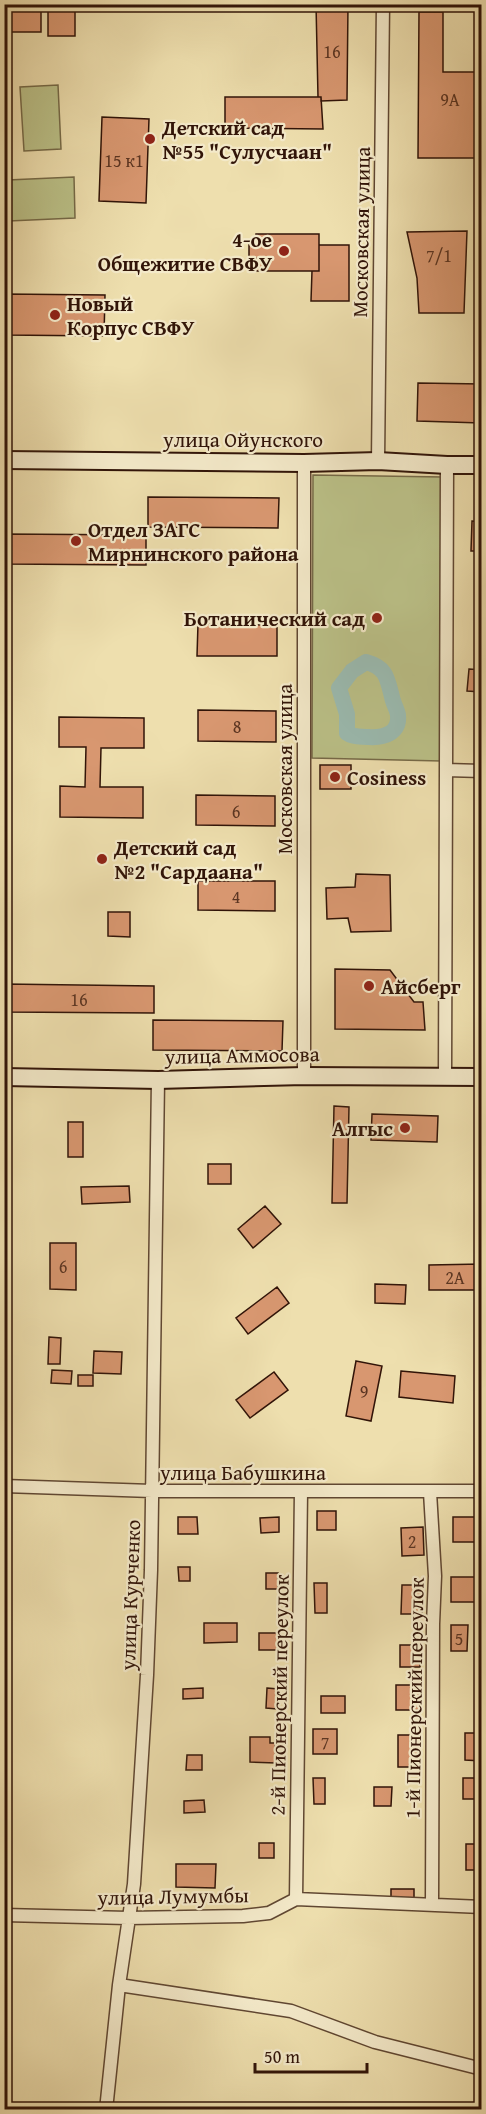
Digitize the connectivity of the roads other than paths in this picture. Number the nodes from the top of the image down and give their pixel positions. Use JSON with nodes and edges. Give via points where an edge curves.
{"nodes":[{"id":1,"x":383,"y":4,"type":"edge"},
{"id":2,"x":4,"y":460,"type":"edge"},
{"id":3,"x":378,"y":461,"type":"junction"},
{"id":4,"x":304,"y":463,"type":"junction"},
{"id":5,"x":447,"y":465,"type":"junction"},
{"id":6,"x":482,"y":465,"type":"edge"},
{"id":7,"x":446,"y":770,"type":"junction"},
{"id":8,"x":482,"y":771,"type":"edge"},
{"id":9,"x":304,"y":1076,"type":"junction"},
{"id":10,"x":445,"y":1076,"type":"junction"},
{"id":11,"x":4,"y":1077,"type":"edge"},
{"id":12,"x":482,"y":1077,"type":"edge"},
{"id":13,"x":158,"y":1080,"type":"junction"},
{"id":14,"x":4,"y":1486,"type":"edge"},
{"id":15,"x":152,"y":1491,"type":"junction"},
{"id":16,"x":302,"y":1491,"type":"junction"},
{"id":17,"x":482,"y":1491,"type":"edge"},
{"id":18,"x":430,"y":1492,"type":"junction"},
{"id":19,"x":296,"y":1899,"type":"junction"},
{"id":20,"x":432,"y":1905,"type":"junction"},
{"id":21,"x":482,"y":1907,"type":"edge"},
{"id":22,"x":4,"y":1915,"type":"edge"},
{"id":23,"x":128,"y":1918,"type":"junction"},
{"id":24,"x":119,"y":1985,"type":"junction"},
{"id":25,"x":482,"y":2069,"type":"edge"},
{"id":26,"x":106,"y":2109,"type":"edge"}],
"edges":[{"from":1,"to":3,"type":"street","name":"Московская улица"},
{"from":2,"to":4,"type":"main road","name":"улица Ойунского"},
{"from":3,"to":4,"type":"main road","name":"улица Ойунского"},
{"from":3,"to":5,"type":"main road","name":"улица Ойунского"},
{"from":4,"to":9,"type":"street","name":"Московская улица"},
{"from":5,"to":6,"type":"main road","name":"улица Ойунского"},
{"from":5,"to":7,"type":"street"},
{"from":7,"to":8,"type":"street"},
{"from":7,"to":10,"type":"street"},
{"from":9,"to":10,"type":"main road","name":"улица Аммосова"},
{"from":9,"to":13,"type":"main road","name":"улица Аммосова"},
{"from":10,"to":12,"type":"main road","name":"улица Аммосова"},
{"from":11,"to":13,"type":"main road","name":"улица Аммосова"},
{"from":13,"to":15,"type":"street","name":"улица Курченко"},
{"from":14,"to":15,"type":"street","name":"улица Бабушкина"},
{"from":15,"to":16,"type":"street","name":"улица Бабушкина"},
{"from":15,"to":23,"type":"street","name":"улица Курченко","via":[[147,1675],[134,1884]]},
{"from":16,"to":18,"type":"street","name":"улица Бабушкина"},
{"from":16,"to":19,"type":"street","name":"2-й Пионерский переулок"},
{"from":17,"to":18,"type":"street","name":"улица Бабушкина"},
{"from":18,"to":20,"type":"street","name":"1-й Пионерский переулок","via":[[435,1576]]},
{"from":19,"to":20,"type":"street","name":"улица Лумумбы"},
{"from":19,"to":23,"type":"street","name":"улица Лумумбы","via":[[268,1913],[243,1916]]},
{"from":20,"to":21,"type":"street","name":"улица Лумумбы"},
{"from":22,"to":23,"type":"street","name":"улица Лумумбы"},
{"from":23,"to":24,"type":"street","name":"улица Курченко"},
{"from":24,"to":25,"type":"street","via":[[291,2011],[375,2042]]},
{"from":24,"to":26,"type":"street","name":"улица Курченко"}]}
